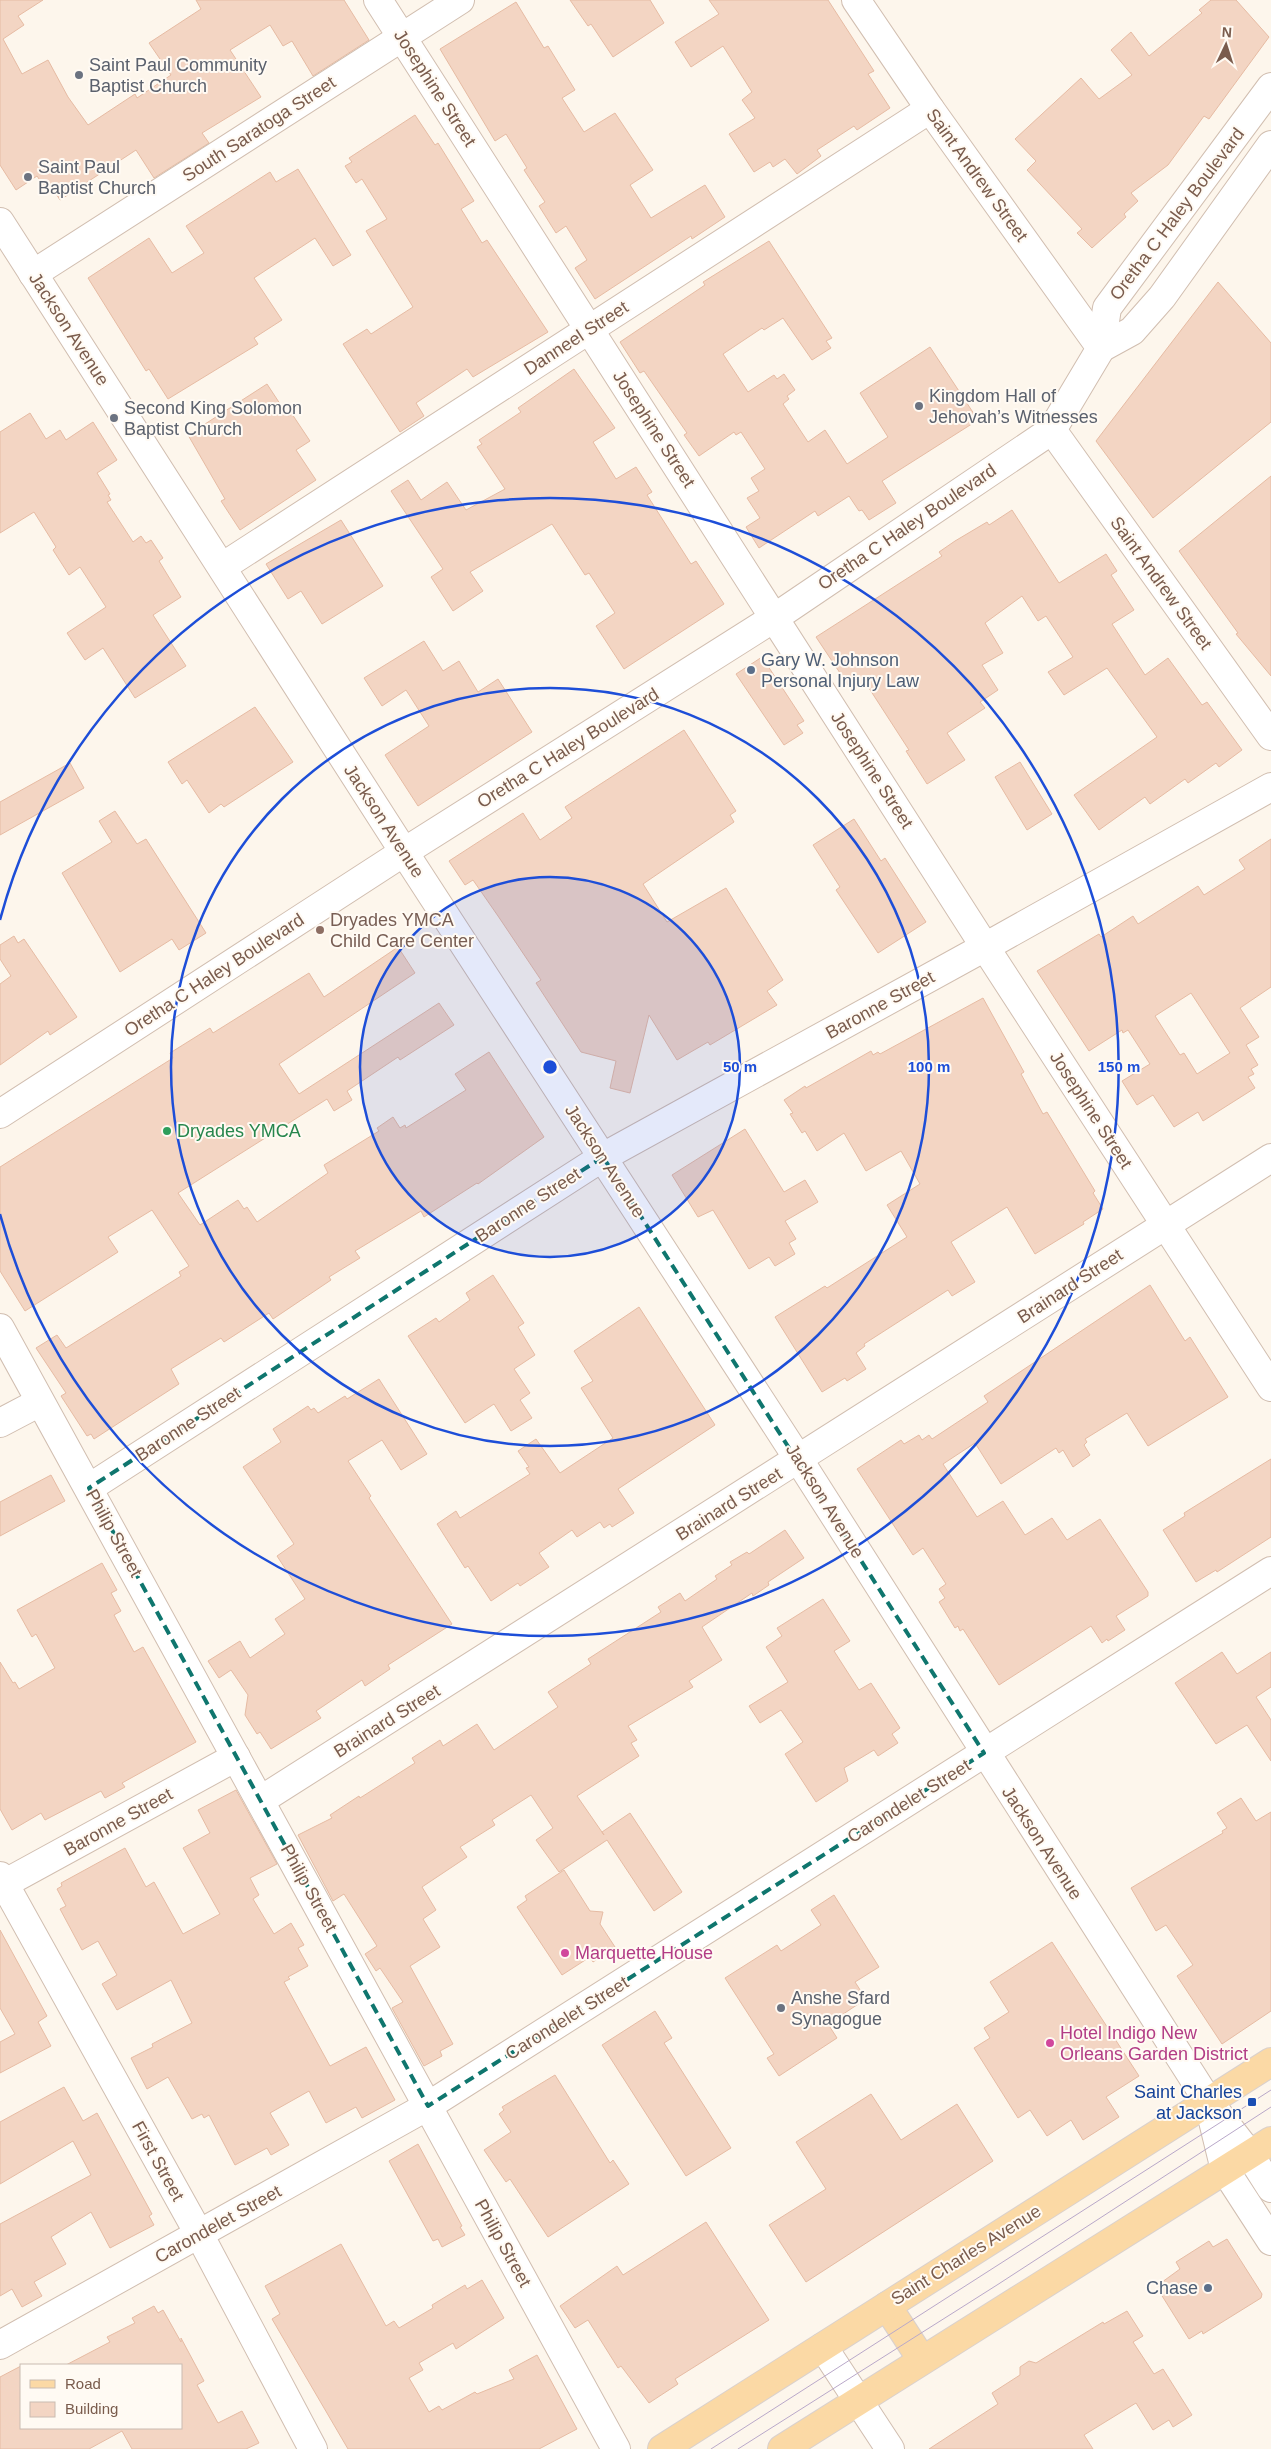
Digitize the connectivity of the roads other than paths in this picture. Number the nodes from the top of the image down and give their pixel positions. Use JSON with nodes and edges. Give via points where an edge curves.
{"nodes":[{"id":1,"x":378,"y":0,"type":"edge"},
{"id":2,"x":460,"y":0,"type":"edge"},
{"id":3,"x":856,"y":0,"type":"edge"},
{"id":4,"x":403,"y":37,"type":"junction"},
{"id":5,"x":1271,"y":87,"type":"edge"},
{"id":6,"x":930,"y":109,"type":"junction"},
{"id":7,"x":1271,"y":145,"type":"edge"},
{"id":8,"x":0,"y":222,"type":"edge"},
{"id":9,"x":33,"y":274,"type":"junction"},
{"id":10,"x":590,"y":329,"type":"junction"},
{"id":11,"x":1101,"y":348,"type":"junction"},
{"id":12,"x":1052,"y":430,"type":"junction"},
{"id":13,"x":222,"y":567,"type":"junction"},
{"id":14,"x":774,"y":618,"type":"junction"},
{"id":15,"x":1271,"y":736,"type":"edge"},
{"id":16,"x":1271,"y":787,"type":"edge"},
{"id":17,"x":404,"y":852,"type":"junction"},
{"id":18,"x":986,"y":947,"type":"junction"},
{"id":19,"x":0,"y":1114,"type":"edge"},
{"id":20,"x":603,"y":1157,"type":"junction"},
{"id":21,"x":1271,"y":1158,"type":"edge"},
{"id":22,"x":1165,"y":1224,"type":"junction"},
{"id":23,"x":0,"y":1328,"type":"edge"},
{"id":24,"x":1271,"y":1387,"type":"edge"},
{"id":25,"x":40,"y":1402,"type":"junction"},
{"id":26,"x":0,"y":1423,"type":"edge"},
{"id":27,"x":799,"y":1460,"type":"junction"},
{"id":28,"x":89,"y":1488,"type":"junction"},
{"id":29,"x":1271,"y":1571,"type":"edge"},
{"id":30,"x":984,"y":1753,"type":"junction"},
{"id":31,"x":236,"y":1757,"type":"junction"},
{"id":32,"x":261,"y":1800,"type":"junction"},
{"id":33,"x":2,"y":1882,"type":"edge"},
{"id":34,"x":1271,"y":2062,"type":"edge"},
{"id":35,"x":1208,"y":2101,"type":"junction"},
{"id":36,"x":428,"y":2106,"type":"junction"},
{"id":37,"x":1260,"y":2148,"type":"edge"},
{"id":38,"x":1226,"y":2170,"type":"junction"},
{"id":39,"x":1271,"y":2188,"type":"edge"},
{"id":40,"x":199,"y":2234,"type":"junction"},
{"id":41,"x":1271,"y":2241,"type":"edge"},
{"id":42,"x":887,"y":2306,"type":"junction"},
{"id":43,"x":0,"y":2345,"type":"edge"},
{"id":44,"x":823,"y":2346,"type":"junction"},
{"id":45,"x":922,"y":2360,"type":"junction"},
{"id":46,"x":858,"y":2400,"type":"junction"},
{"id":47,"x":313,"y":2449,"type":"edge"},
{"id":48,"x":616,"y":2449,"type":"edge"},
{"id":49,"x":662,"y":2449,"type":"edge"},
{"id":50,"x":782,"y":2449,"type":"edge"},
{"id":51,"x":890,"y":2449,"type":"edge"}],
"edges":[{"from":1,"to":4,"type":"street","name":"Josephine Street"},
{"from":2,"to":4,"type":"street","name":"South Saratoga Street"},
{"from":3,"to":6,"type":"street","name":"Saint Andrew Street"},
{"from":4,"to":9,"type":"street","name":"South Saratoga Street"},
{"from":4,"to":10,"type":"street","name":"Josephine Street"},
{"from":5,"to":11,"type":"street","name":"Oretha C Haley Boulevard","via":[[1106,308]]},
{"from":6,"to":10,"type":"street","name":"Danneel Street"},
{"from":6,"to":11,"type":"street","name":"Saint Andrew Street"},
{"from":7,"to":11,"type":"street","name":"Oretha C Haley Boulevard","via":[[1162,297],[1132,331]]},
{"from":8,"to":9,"type":"street","name":"Jackson Avenue"},
{"from":9,"to":13,"type":"street","name":"Jackson Avenue"},
{"from":10,"to":13,"type":"street","name":"Danneel Street"},
{"from":10,"to":14,"type":"street","name":"Josephine Street"},
{"from":11,"to":12,"type":"street","name":"Oretha C Haley Boulevard"},
{"from":12,"to":14,"type":"street","name":"Oretha C Haley Boulevard"},
{"from":12,"to":15,"type":"street","name":"Saint Andrew Street"},
{"from":13,"to":17,"type":"street","name":"Jackson Avenue"},
{"from":14,"to":17,"type":"street","name":"Oretha C Haley Boulevard"},
{"from":14,"to":18,"type":"street","name":"Josephine Street"},
{"from":16,"to":18,"type":"street","name":"Baronne Street"},
{"from":17,"to":19,"type":"street","name":"Oretha C Haley Boulevard"},
{"from":17,"to":20,"type":"street","name":"Jackson Avenue"},
{"from":18,"to":20,"type":"street","name":"Baronne Street"},
{"from":18,"to":22,"type":"street","name":"Josephine Street"},
{"from":20,"to":27,"type":"street","name":"Jackson Avenue"},
{"from":20,"to":28,"type":"street","name":"Baronne Street"},
{"from":21,"to":22,"type":"street","name":"Brainard Street"},
{"from":22,"to":24,"type":"street","name":"Josephine Street"},
{"from":22,"to":27,"type":"street","name":"Brainard Street"},
{"from":23,"to":25,"type":"street","name":"Philip Street"},
{"from":25,"to":26,"type":"street"},
{"from":25,"to":28,"type":"street","name":"Philip Street"},
{"from":27,"to":30,"type":"street","name":"Jackson Avenue"},
{"from":27,"to":32,"type":"street","name":"Brainard Street"},
{"from":28,"to":31,"type":"street","name":"Philip Street"},
{"from":29,"to":30,"type":"street","name":"Carondelet Street"},
{"from":30,"to":35,"type":"street","name":"Jackson Avenue"},
{"from":30,"to":36,"type":"street","name":"Carondelet Street"},
{"from":31,"to":32,"type":"street","name":"Philip Street"},
{"from":31,"to":33,"type":"street","name":"Baronne Street"},
{"from":32,"to":36,"type":"street","name":"Philip Street"},
{"from":33,"to":40,"type":"street","name":"First Street"},
{"from":34,"to":35,"type":"main road","name":"Saint Charles Avenue"},
{"from":35,"to":37,"type":"street","name":"Jackson Avenue"},
{"from":35,"to":38,"type":"street","name":"Jackson Avenue"},
{"from":35,"to":42,"type":"main road","name":"Saint Charles Avenue"},
{"from":36,"to":40,"type":"street","name":"Carondelet Street"},
{"from":36,"to":48,"type":"street","name":"Philip Street"},
{"from":37,"to":38,"type":"main road"},
{"from":37,"to":39,"type":"street","name":"Jackson Avenue"},
{"from":38,"to":41,"type":"street","name":"Jackson Avenue"},
{"from":38,"to":45,"type":"main road"},
{"from":40,"to":43,"type":"street","name":"Carondelet Street"},
{"from":40,"to":47,"type":"street","name":"First Street"},
{"from":42,"to":44,"type":"main road","name":"Saint Charles Avenue"},
{"from":42,"to":45,"type":"main road"},
{"from":44,"to":46,"type":"street"},
{"from":44,"to":49,"type":"main road","name":"Saint Charles Avenue"},
{"from":45,"to":46,"type":"main road"},
{"from":46,"to":50,"type":"main road"},
{"from":46,"to":51,"type":"street"}]}
